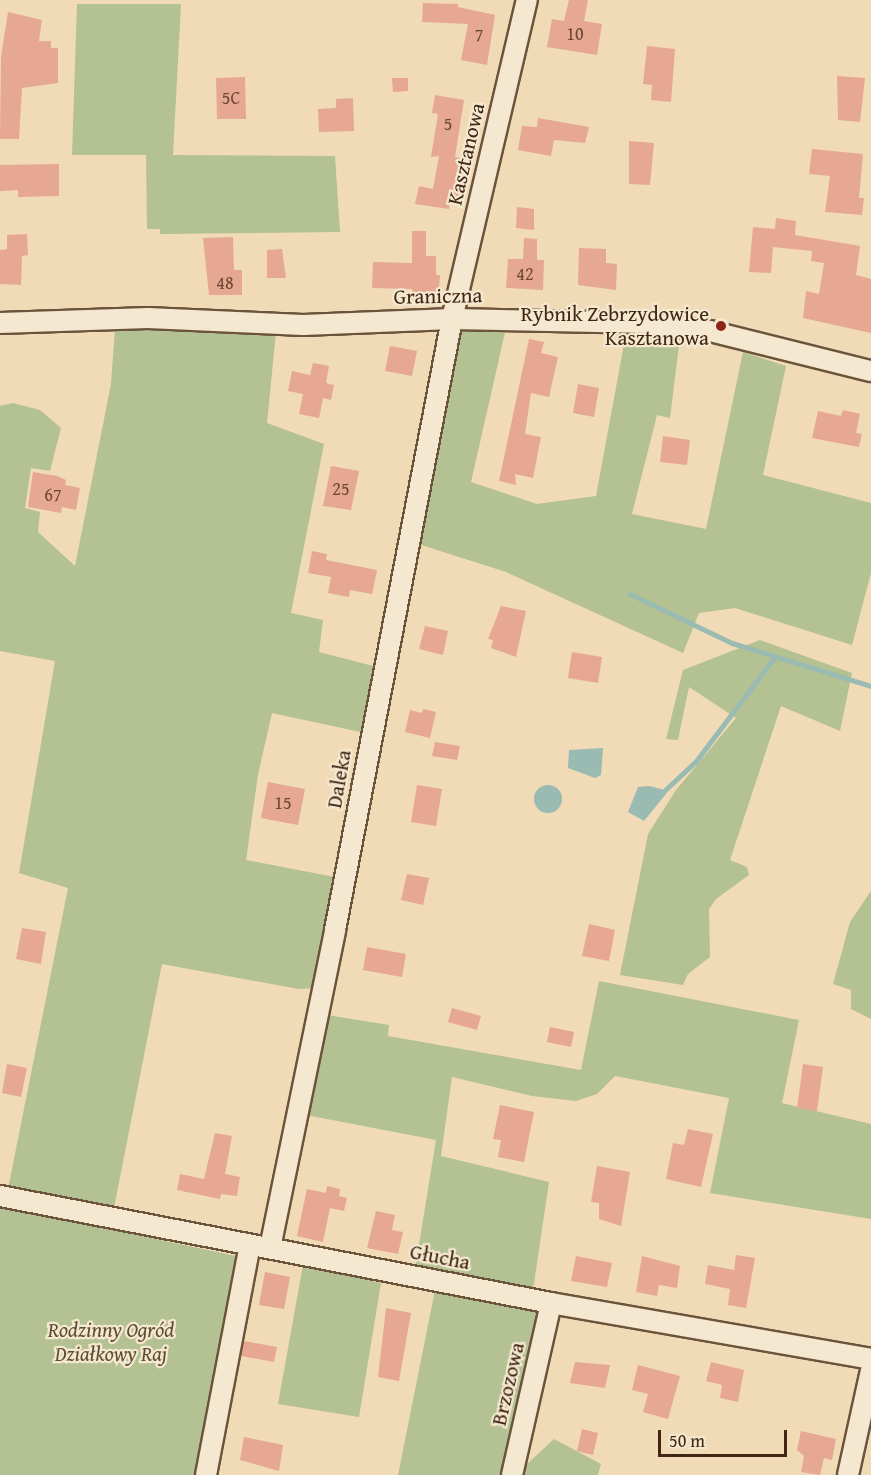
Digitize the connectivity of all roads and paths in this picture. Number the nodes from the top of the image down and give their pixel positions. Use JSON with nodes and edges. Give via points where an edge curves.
{"nodes":[{"id":1,"x":527,"y":0,"type":"edge"},
{"id":2,"x":452,"y":319,"type":"junction"},
{"id":3,"x":0,"y":323,"type":"edge"},
{"id":4,"x":871,"y":371,"type":"edge"},
{"id":5,"x":0,"y":1196,"type":"edge"},
{"id":6,"x":250,"y":1245,"type":"junction"},
{"id":7,"x":270,"y":1248,"type":"junction"},
{"id":8,"x":551,"y":1303,"type":"junction"},
{"id":9,"x":871,"y":1359,"type":"edge"},
{"id":10,"x":871,"y":1370,"type":"edge"},
{"id":11,"x":206,"y":1475,"type":"edge"},
{"id":12,"x":512,"y":1475,"type":"edge"},
{"id":13,"x":848,"y":1475,"type":"edge"}],
"edges":[{"from":1,"to":2,"type":"street","name":"Kasztanowa"},
{"from":2,"to":3,"type":"street","name":"Graniczna","via":[[303,325],[148,318]]},
{"from":2,"to":4,"type":"street","name":"Graniczna","via":[[658,325],[742,338]]},
{"from":2,"to":7,"type":"street","name":"Daleka"},
{"from":5,"to":6,"type":"street","name":"Głucha"},
{"from":6,"to":7,"type":"street","name":"Głucha"},
{"from":6,"to":11,"type":"street"},
{"from":7,"to":8,"type":"street","name":"Głucha"},
{"from":8,"to":9,"type":"street","name":"Głucha"},
{"from":8,"to":12,"type":"street","name":"Brzozowa"},
{"from":10,"to":13,"type":"street"}]}
